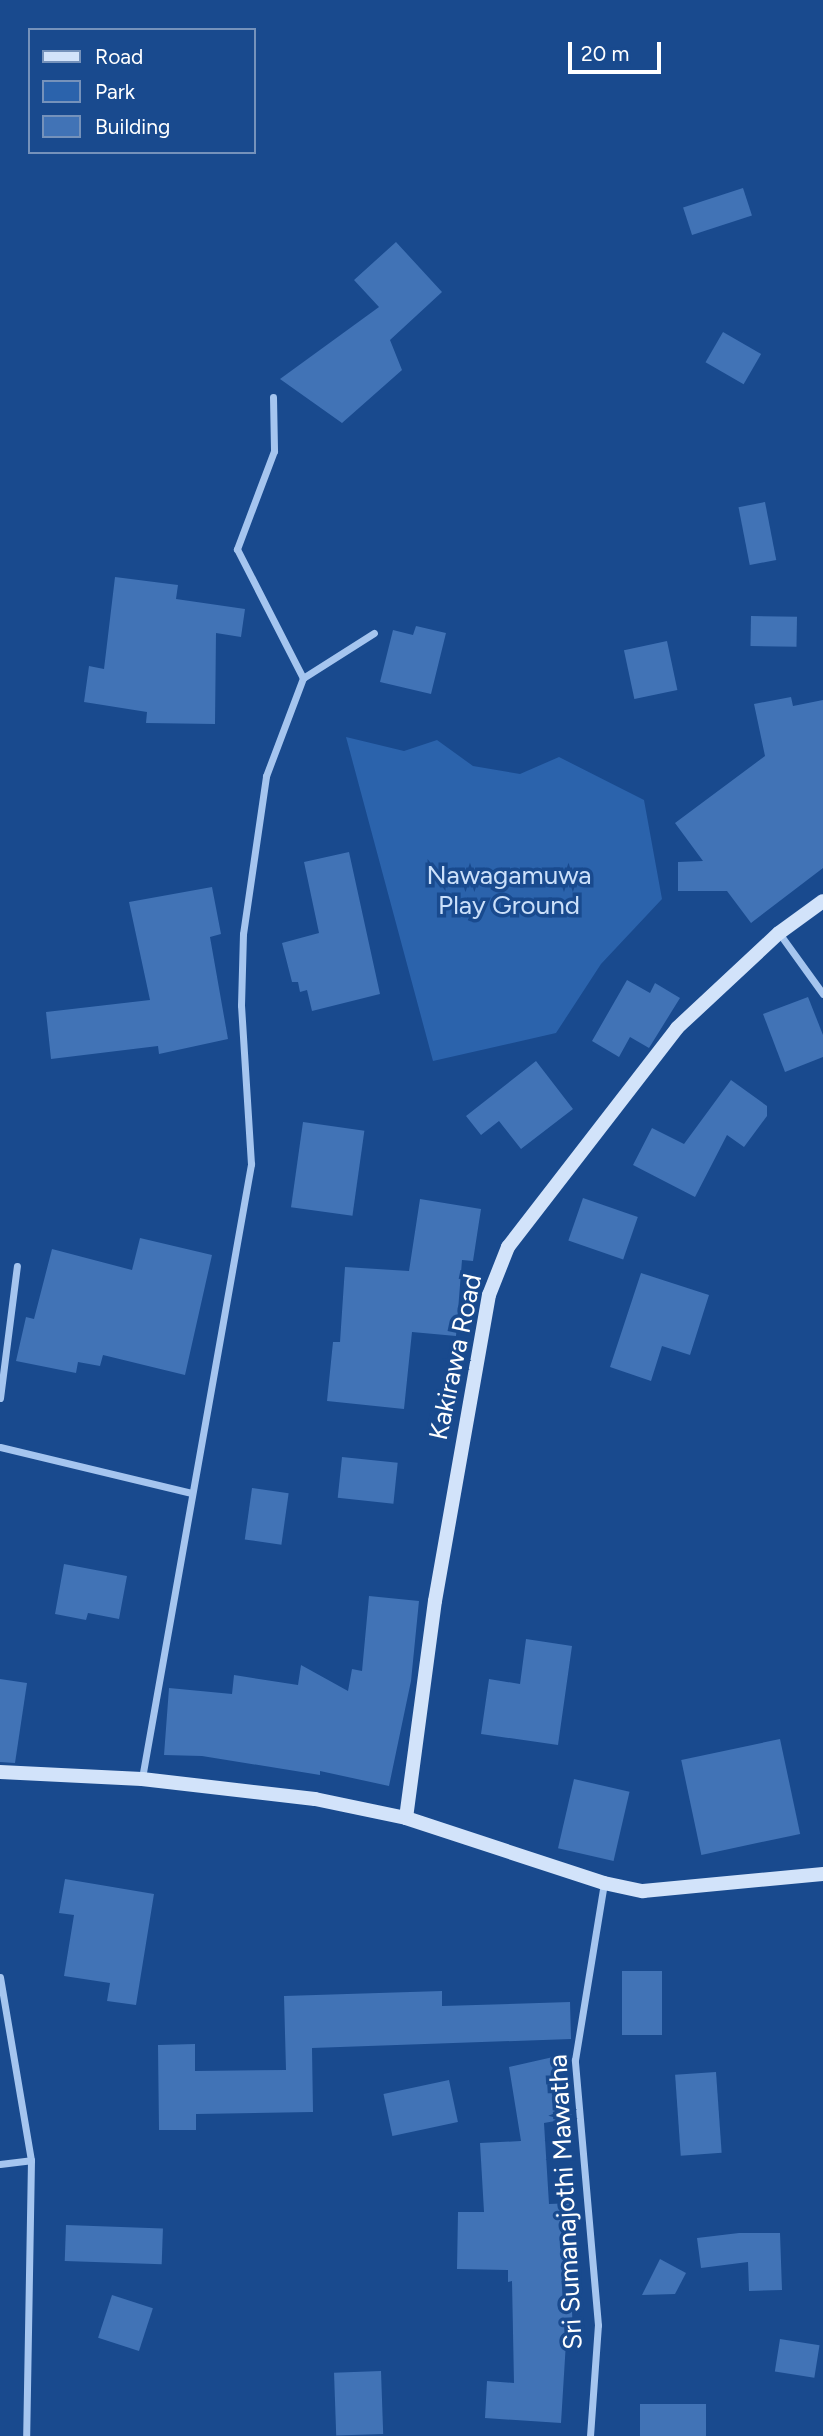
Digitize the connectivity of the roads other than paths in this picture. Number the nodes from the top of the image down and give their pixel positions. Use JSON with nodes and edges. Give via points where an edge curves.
{"nodes":[{"id":1,"x":273,"y":397,"type":"dead end"},
{"id":2,"x":374,"y":633,"type":"dead end"},
{"id":3,"x":303,"y":678,"type":"junction"},
{"id":4,"x":823,"y":901,"type":"edge"},
{"id":5,"x":779,"y":933,"type":"junction"},
{"id":6,"x":823,"y":994,"type":"edge"},
{"id":7,"x":18,"y":1266,"type":"dead end"},
{"id":8,"x":0,"y":1398,"type":"edge"},
{"id":9,"x":0,"y":1447,"type":"edge"},
{"id":10,"x":192,"y":1493,"type":"junction"},
{"id":11,"x":0,"y":1772,"type":"edge"},
{"id":12,"x":142,"y":1779,"type":"junction"},
{"id":13,"x":406,"y":1818,"type":"junction"},
{"id":14,"x":823,"y":1874,"type":"edge"},
{"id":15,"x":604,"y":1883,"type":"junction"},
{"id":16,"x":0,"y":1977,"type":"edge"},
{"id":17,"x":31,"y":2160,"type":"junction"},
{"id":18,"x":0,"y":2164,"type":"edge"},
{"id":19,"x":26,"y":2436,"type":"edge"},
{"id":20,"x":590,"y":2436,"type":"edge"}],
"edges":[{"from":1,"to":3,"type":"street","via":[[274,451],[237,549]]},
{"from":2,"to":3,"type":"street"},
{"from":3,"to":10,"type":"street","via":[[266,776],[243,934],[241,1005],[251,1164]]},
{"from":4,"to":5,"type":"street","name":"Kakirawa Road"},
{"from":5,"to":6,"type":"street"},
{"from":5,"to":13,"type":"street","name":"Kakirawa Road","via":[[677,1028],[508,1247],[485,1322],[435,1601]]},
{"from":7,"to":8,"type":"street"},
{"from":9,"to":10,"type":"street"},
{"from":10,"to":12,"type":"street"},
{"from":11,"to":12,"type":"street"},
{"from":12,"to":13,"type":"street","via":[[315,1799]]},
{"from":13,"to":15,"type":"street"},
{"from":14,"to":15,"type":"street","via":[[643,1891]]},
{"from":15,"to":20,"type":"street","name":"Sri Sumanajothi Mawatha","via":[[575,2060],[598,2325]]},
{"from":16,"to":17,"type":"street"},
{"from":17,"to":18,"type":"street"},
{"from":17,"to":19,"type":"street"}]}
